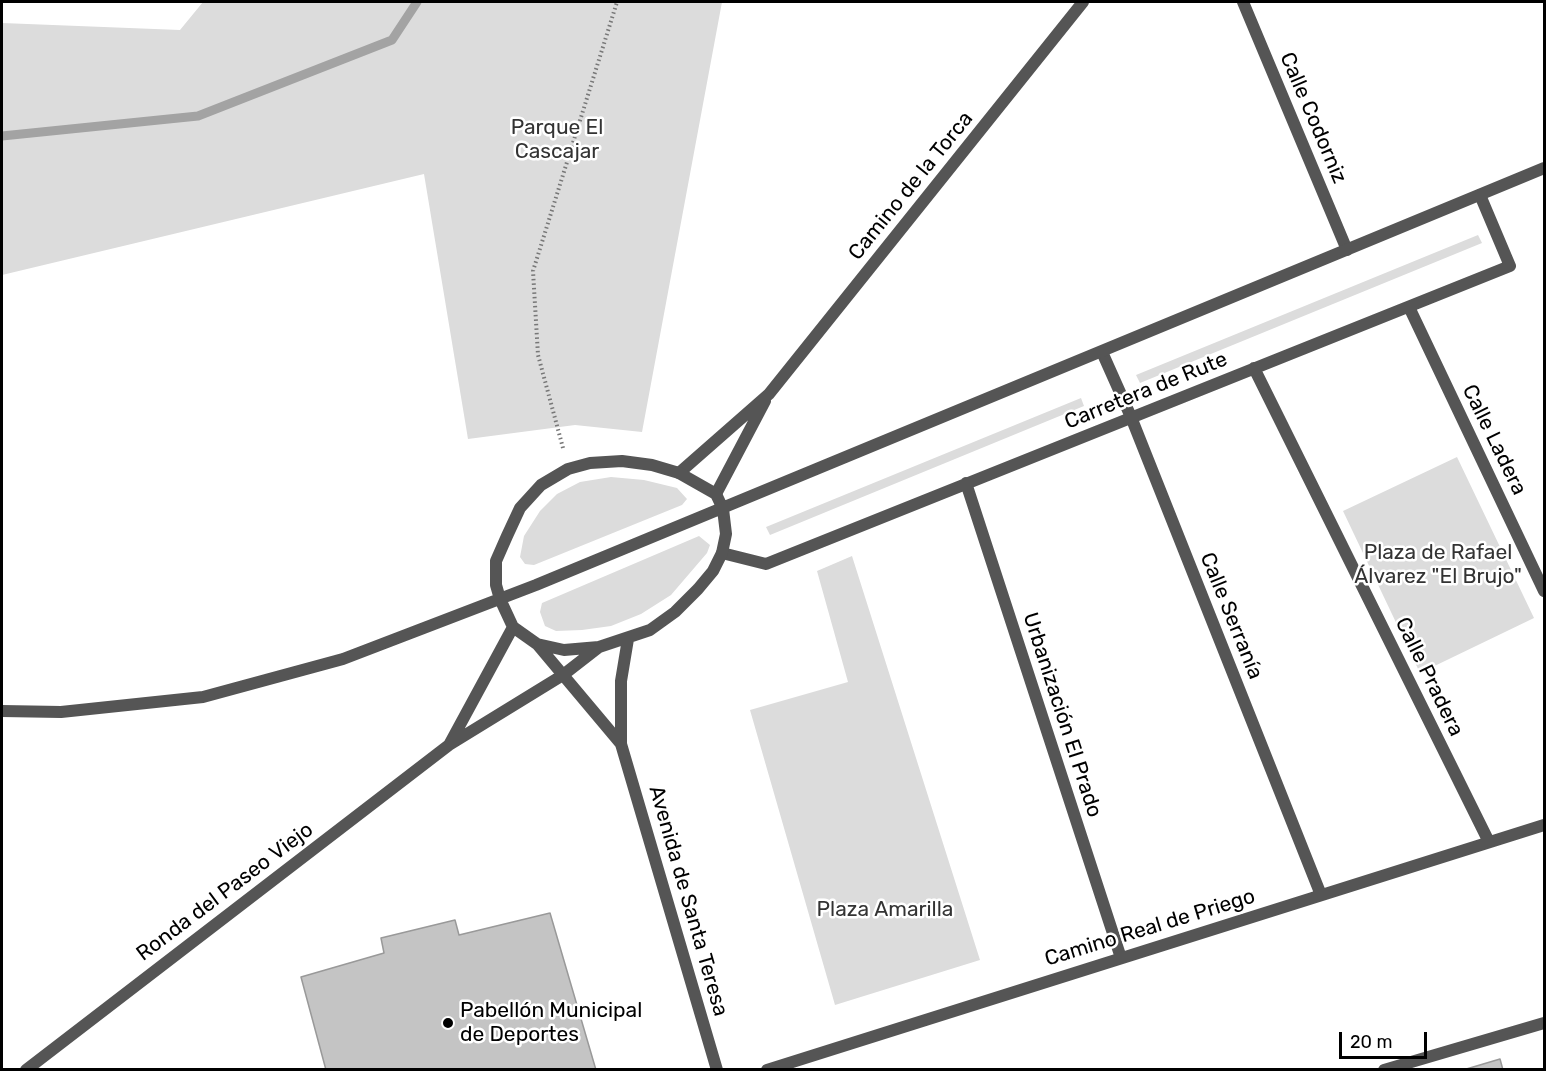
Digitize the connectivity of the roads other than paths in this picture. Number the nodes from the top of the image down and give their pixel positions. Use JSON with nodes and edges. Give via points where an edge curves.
{"nodes":[{"id":1,"x":1083,"y":2,"type":"edge"},
{"id":2,"x":1243,"y":2,"type":"edge"},
{"id":3,"x":1545,"y":168,"type":"edge"},
{"id":4,"x":1480,"y":195,"type":"junction"},
{"id":5,"x":1347,"y":250,"type":"junction"},
{"id":6,"x":1409,"y":306,"type":"junction"},
{"id":7,"x":1102,"y":352,"type":"junction"},
{"id":8,"x":1254,"y":368,"type":"junction"},
{"id":9,"x":769,"y":394,"type":"junction"},
{"id":10,"x":1131,"y":417,"type":"junction"},
{"id":11,"x":679,"y":473,"type":"junction"},
{"id":12,"x":966,"y":483,"type":"junction"},
{"id":13,"x":716,"y":494,"type":"junction"},
{"id":14,"x":723,"y":509,"type":"junction"},
{"id":15,"x":722,"y":553,"type":"junction"},
{"id":16,"x":1545,"y":591,"type":"edge"},
{"id":17,"x":500,"y":599,"type":"junction"},
{"id":18,"x":513,"y":627,"type":"junction"},
{"id":19,"x":628,"y":639,"type":"junction"},
{"id":20,"x":537,"y":644,"type":"junction"},
{"id":21,"x":599,"y":647,"type":"junction"},
{"id":22,"x":563,"y":675,"type":"junction"},
{"id":23,"x":2,"y":711,"type":"edge"},
{"id":24,"x":621,"y":744,"type":"junction"},
{"id":25,"x":449,"y":745,"type":"junction"},
{"id":26,"x":1545,"y":825,"type":"edge"},
{"id":27,"x":1489,"y":842,"type":"junction"},
{"id":28,"x":1321,"y":895,"type":"junction"},
{"id":29,"x":1121,"y":958,"type":"junction"},
{"id":30,"x":1545,"y":1023,"type":"edge"},
{"id":31,"x":26,"y":1070,"type":"edge"},
{"id":32,"x":717,"y":1070,"type":"edge"},
{"id":33,"x":767,"y":1070,"type":"edge"},
{"id":34,"x":1384,"y":1070,"type":"edge"}],
"edges":[{"from":1,"to":9,"type":"street","name":"Camino de la Torca"},
{"from":2,"to":5,"type":"street","name":"Calle Codorniz"},
{"from":3,"to":4,"type":"street"},
{"from":4,"to":5,"type":"street"},
{"from":4,"to":6,"type":"street","name":"Carretera de Rute","via":[[1510,266]]},
{"from":5,"to":7,"type":"street"},
{"from":6,"to":8,"type":"street","name":"Carretera de Rute"},
{"from":6,"to":16,"type":"street","name":"Calle Ladera"},
{"from":7,"to":10,"type":"street","name":"Calle Serranía"},
{"from":7,"to":14,"type":"street"},
{"from":8,"to":10,"type":"street","name":"Carretera de Rute"},
{"from":8,"to":27,"type":"street","name":"Calle Pradera"},
{"from":9,"to":11,"type":"street","name":"Camino de la Torca"},
{"from":9,"to":13,"type":"street","name":"Camino de la Torca"},
{"from":10,"to":12,"type":"street","name":"Carretera de Rute"},
{"from":10,"to":28,"type":"street","name":"Calle Serranía"},
{"from":11,"to":13,"type":"street"},
{"from":11,"to":17,"type":"street","via":[[622,461],[590,463],[541,485],[520,508],[496,561]]},
{"from":12,"to":15,"type":"street","name":"Carretera de Rute","via":[[766,564]]},
{"from":12,"to":29,"type":"street","name":"Urbanización El Prado"},
{"from":13,"to":14,"type":"street"},
{"from":14,"to":15,"type":"street","via":[[726,534]]},
{"from":14,"to":17,"type":"street"},
{"from":15,"to":19,"type":"street","via":[[713,571],[675,612],[650,630]]},
{"from":17,"to":18,"type":"street"},
{"from":17,"to":23,"type":"street","via":[[343,659],[203,697],[61,712]]},
{"from":18,"to":20,"type":"street"},
{"from":18,"to":25,"type":"street","name":"Ronda del Paseo Viejo"},
{"from":19,"to":21,"type":"street"},
{"from":19,"to":24,"type":"street","name":"Avenida de Santa Teresa","via":[[621,681]]},
{"from":20,"to":21,"type":"street","via":[[564,650]]},
{"from":20,"to":22,"type":"street","name":"Avenida de Santa Teresa"},
{"from":21,"to":22,"type":"street","name":"Ronda del Paseo Viejo"},
{"from":22,"to":24,"type":"street","name":"Avenida de Santa Teresa"},
{"from":22,"to":25,"type":"street","name":"Ronda del Paseo Viejo"},
{"from":24,"to":32,"type":"street","name":"Avenida de Santa Teresa"},
{"from":25,"to":31,"type":"street","name":"Ronda del Paseo Viejo"},
{"from":26,"to":27,"type":"street","name":"Camino Real de Priego"},
{"from":27,"to":28,"type":"street","name":"Camino Real de Priego"},
{"from":28,"to":29,"type":"street","name":"Camino Real de Priego"},
{"from":29,"to":33,"type":"street","name":"Camino Real de Priego"},
{"from":30,"to":34,"type":"street"}]}
